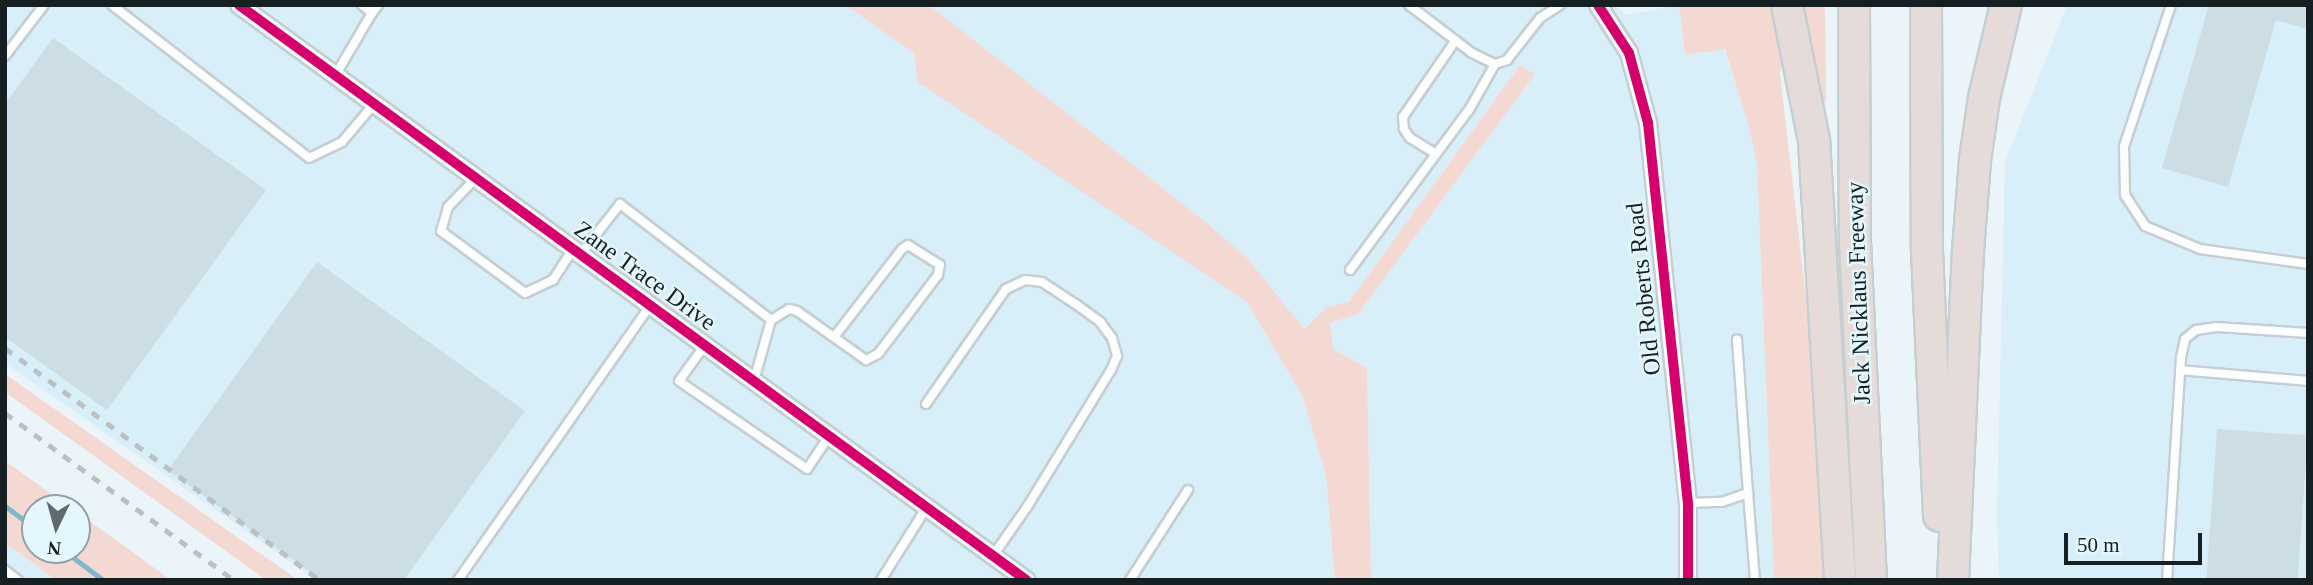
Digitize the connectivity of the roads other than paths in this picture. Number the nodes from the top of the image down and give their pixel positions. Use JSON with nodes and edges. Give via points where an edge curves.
{"nodes":[{"id":1,"x":44,"y":5,"type":"edge"},
{"id":2,"x":112,"y":5,"type":"edge"},
{"id":3,"x":239,"y":5,"type":"edge"},
{"id":4,"x":362,"y":5,"type":"edge"},
{"id":5,"x":379,"y":5,"type":"edge"},
{"id":6,"x":1409,"y":5,"type":"edge"},
{"id":7,"x":1560,"y":5,"type":"edge"},
{"id":8,"x":1598,"y":5,"type":"edge"},
{"id":9,"x":1787,"y":5,"type":"edge"},
{"id":10,"x":1854,"y":5,"type":"edge"},
{"id":11,"x":1926,"y":5,"type":"edge"},
{"id":12,"x":2006,"y":5,"type":"edge"},
{"id":13,"x":2171,"y":5,"type":"edge"},
{"id":14,"x":372,"y":13,"type":"junction"},
{"id":15,"x":1456,"y":40,"type":"junction"},
{"id":16,"x":5,"y":56,"type":"edge"},
{"id":17,"x":1496,"y":64,"type":"junction"},
{"id":18,"x":335,"y":76,"type":"junction"},
{"id":19,"x":374,"y":104,"type":"junction"},
{"id":20,"x":1436,"y":154,"type":"junction"},
{"id":21,"x":476,"y":178,"type":"junction"},
{"id":22,"x":576,"y":252,"type":"junction"},
{"id":23,"x":2308,"y":264,"type":"edge"},
{"id":24,"x":1350,"y":270,"type":"dead end"},
{"id":25,"x":650,"y":306,"type":"junction"},
{"id":26,"x":771,"y":320,"type":"junction"},
{"id":27,"x":2308,"y":332,"type":"edge"},
{"id":28,"x":835,"y":336,"type":"junction"},
{"id":29,"x":1737,"y":339,"type":"dead end"},
{"id":30,"x":705,"y":345,"type":"junction"},
{"id":31,"x":2180,"y":370,"type":"junction"},
{"id":32,"x":2308,"y":381,"type":"edge"},
{"id":33,"x":754,"y":382,"type":"junction"},
{"id":34,"x":926,"y":404,"type":"dead end"},
{"id":35,"x":829,"y":436,"type":"junction"},
{"id":36,"x":1188,"y":490,"type":"dead end"},
{"id":37,"x":1748,"y":493,"type":"junction"},
{"id":38,"x":1688,"y":503,"type":"junction"},
{"id":39,"x":927,"y":507,"type":"junction"},
{"id":40,"x":993,"y":556,"type":"junction"},
{"id":41,"x":5,"y":570,"type":"edge"},
{"id":42,"x":18,"y":580,"type":"edge"},
{"id":43,"x":458,"y":580,"type":"edge"},
{"id":44,"x":881,"y":580,"type":"edge"},
{"id":45,"x":1026,"y":580,"type":"edge"},
{"id":46,"x":1130,"y":580,"type":"edge"},
{"id":47,"x":1688,"y":580,"type":"edge"},
{"id":48,"x":1755,"y":580,"type":"edge"},
{"id":49,"x":1840,"y":580,"type":"edge"},
{"id":50,"x":1871,"y":580,"type":"edge"},
{"id":51,"x":1942,"y":580,"type":"edge"},
{"id":52,"x":1953,"y":580,"type":"edge"},
{"id":53,"x":2167,"y":580,"type":"edge"}],
"edges":[{"from":1,"to":16,"type":"lane"},
{"from":2,"to":19,"type":"lane","via":[[309,158],[342,142]]},
{"from":3,"to":18,"type":"street","name":"Zane Trace Drive"},
{"from":4,"to":14,"type":"lane"},
{"from":5,"to":14,"type":"lane"},
{"from":6,"to":15,"type":"lane"},
{"from":7,"to":17,"type":"lane","via":[[1540,18],[1507,60]]},
{"from":8,"to":38,"type":"street","name":"Old Roberts Road","via":[[1629,53],[1647,123]]},
{"from":9,"to":49,"type":"highway","via":[[1814,140]]},
{"from":10,"to":50,"type":"highway","name":"Jack Nicklaus Freeway","via":[[1855,243]]},
{"from":11,"to":51,"type":"highway","via":[[1927,251]]},
{"from":12,"to":52,"type":"highway","via":[[1975,160]]},
{"from":13,"to":23,"type":"lane","via":[[2124,146],[2125,195],[2145,226],[2200,249]]},
{"from":14,"to":18,"type":"lane"},
{"from":15,"to":17,"type":"lane"},
{"from":15,"to":20,"type":"lane","via":[[1403,117],[1410,138]]},
{"from":17,"to":20,"type":"lane"},
{"from":18,"to":19,"type":"street","name":"Zane Trace Drive"},
{"from":19,"to":21,"type":"street","name":"Zane Trace Drive"},
{"from":20,"to":24,"type":"lane"},
{"from":21,"to":22,"type":"street","name":"Zane Trace Drive"},
{"from":21,"to":22,"type":"lane","via":[[448,207],[441,231],[525,293],[552,280]]},
{"from":22,"to":25,"type":"street","name":"Zane Trace Drive"},
{"from":22,"to":26,"type":"lane","via":[[620,204]]},
{"from":25,"to":30,"type":"street","name":"Zane Trace Drive"},
{"from":25,"to":43,"type":"lane"},
{"from":26,"to":28,"type":"lane","via":[[789,309]]},
{"from":26,"to":33,"type":"lane"},
{"from":27,"to":31,"type":"lane","via":[[2196,330],[2185,339]]},
{"from":28,"to":28,"type":"lane","via":[[902,248],[908,245],[940,265],[938,275],[878,354],[866,360]]},
{"from":29,"to":37,"type":"lane"},
{"from":30,"to":33,"type":"street","name":"Zane Trace Drive"},
{"from":30,"to":35,"type":"lane","via":[[679,381],[807,469]]},
{"from":31,"to":32,"type":"lane"},
{"from":31,"to":53,"type":"lane"},
{"from":33,"to":35,"type":"street","name":"Zane Trace Drive"},
{"from":34,"to":40,"type":"lane","via":[[1006,289],[1025,280],[1042,282],[1077,305],[1112,338],[1117,356],[1111,370]]},
{"from":35,"to":39,"type":"street","name":"Zane Trace Drive"},
{"from":36,"to":46,"type":"lane"},
{"from":37,"to":38,"type":"lane","via":[[1722,502]]},
{"from":37,"to":48,"type":"lane"},
{"from":38,"to":47,"type":"street","name":"Old Roberts Road"},
{"from":39,"to":40,"type":"street","name":"Zane Trace Drive"},
{"from":39,"to":44,"type":"lane"},
{"from":40,"to":45,"type":"street","name":"Zane Trace Drive"},
{"from":41,"to":42,"type":"lane"}]}
